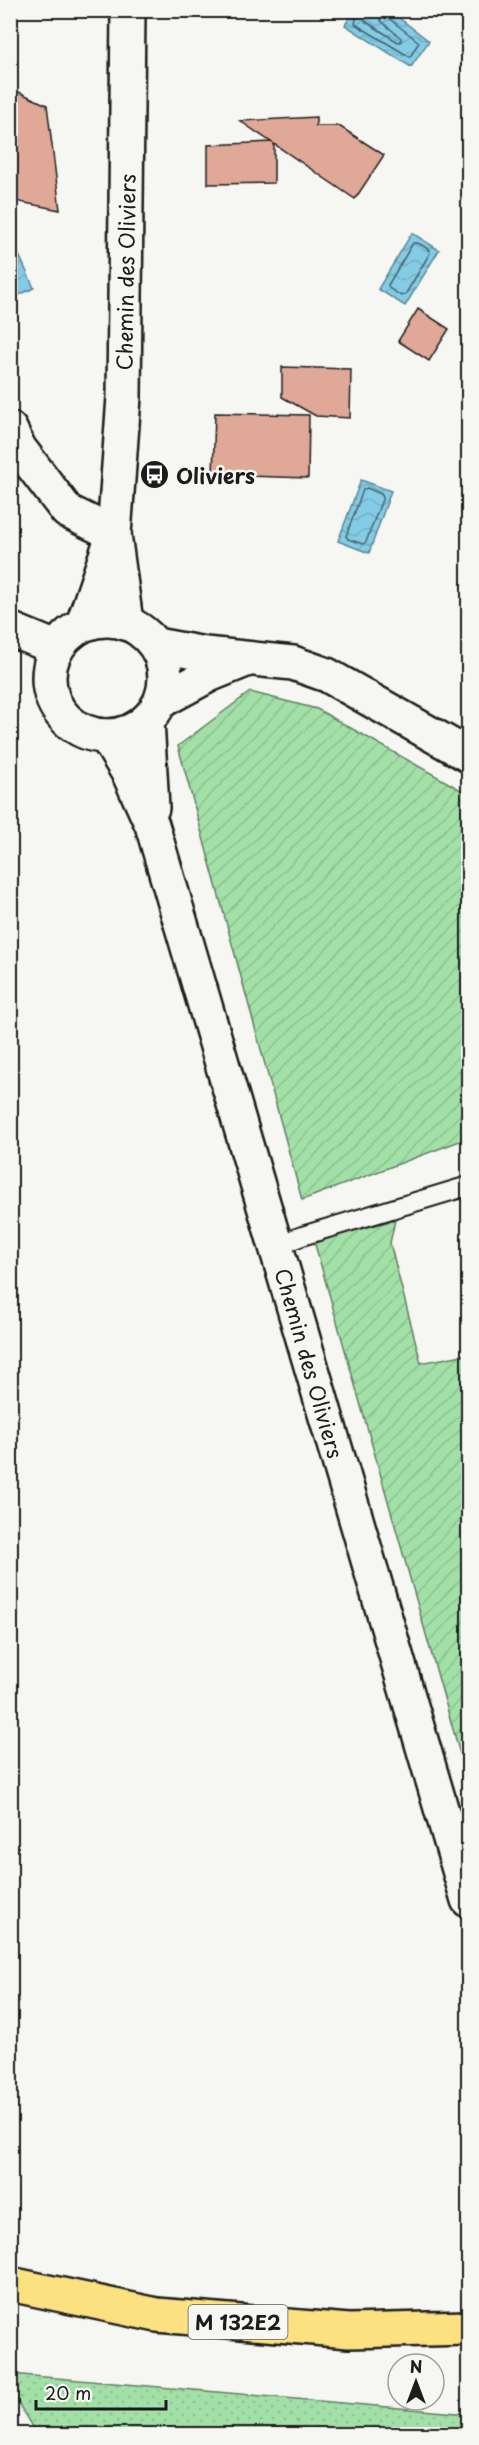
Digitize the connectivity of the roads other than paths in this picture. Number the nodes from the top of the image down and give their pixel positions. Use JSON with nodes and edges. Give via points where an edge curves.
{"nodes":[{"id":1,"x":128,"y":10,"type":"edge"},
{"id":2,"x":15,"y":439,"type":"edge"},
{"id":3,"x":114,"y":534,"type":"junction"},
{"id":4,"x":126,"y":622,"type":"junction"},
{"id":5,"x":83,"y":624,"type":"junction"},
{"id":6,"x":10,"y":629,"type":"edge"},
{"id":7,"x":156,"y":645,"type":"junction"},
{"id":8,"x":56,"y":648,"type":"junction"},
{"id":9,"x":251,"y":658,"type":"junction"},
{"id":10,"x":154,"y":710,"type":"junction"},
{"id":11,"x":106,"y":736,"type":"junction"},
{"id":12,"x":468,"y":755,"type":"edge"},
{"id":13,"x":152,"y":825,"type":"junction"},
{"id":14,"x":468,"y":1186,"type":"edge"},
{"id":15,"x":275,"y":1246,"type":"junction"},
{"id":16,"x":468,"y":1900,"type":"edge"},
{"id":17,"x":10,"y":2284,"type":"edge"},
{"id":18,"x":468,"y":2328,"type":"edge"}],
"edges":[{"from":1,"to":3,"type":"street","name":"Chemin des Oliviers","via":[[124,397]]},
{"from":2,"to":3,"type":"street","via":[[66,511]]},
{"from":3,"to":4,"type":"street","name":"Chemin des Oliviers"},
{"from":3,"to":5,"type":"street","name":"Chemin des Oliviers"},
{"from":4,"to":5,"type":"street","via":[[111,619]]},
{"from":4,"to":7,"type":"street"},
{"from":5,"to":8,"type":"street"},
{"from":6,"to":8,"type":"street"},
{"from":7,"to":9,"type":"street"},
{"from":7,"to":10,"type":"street","name":"Chemin des Oliviers","via":[[164,663],[165,682]]},
{"from":8,"to":11,"type":"street","via":[[48,682],[53,700],[75,727]]},
{"from":9,"to":10,"type":"street","via":[[209,675]]},
{"from":9,"to":12,"type":"street","via":[[293,663],[327,675]]},
{"from":10,"to":11,"type":"street","via":[[135,728]]},
{"from":10,"to":13,"type":"street","name":"Chemin des Oliviers"},
{"from":11,"to":13,"type":"street","name":"Chemin des Oliviers"},
{"from":13,"to":15,"type":"street","name":"Chemin des Oliviers"},
{"from":14,"to":15,"type":"lane"},
{"from":15,"to":16,"type":"street","name":"Chemin des Oliviers"},
{"from":17,"to":18,"type":"main road","number":"M 132E2","via":[[157,2315],[350,2331]]}]}
